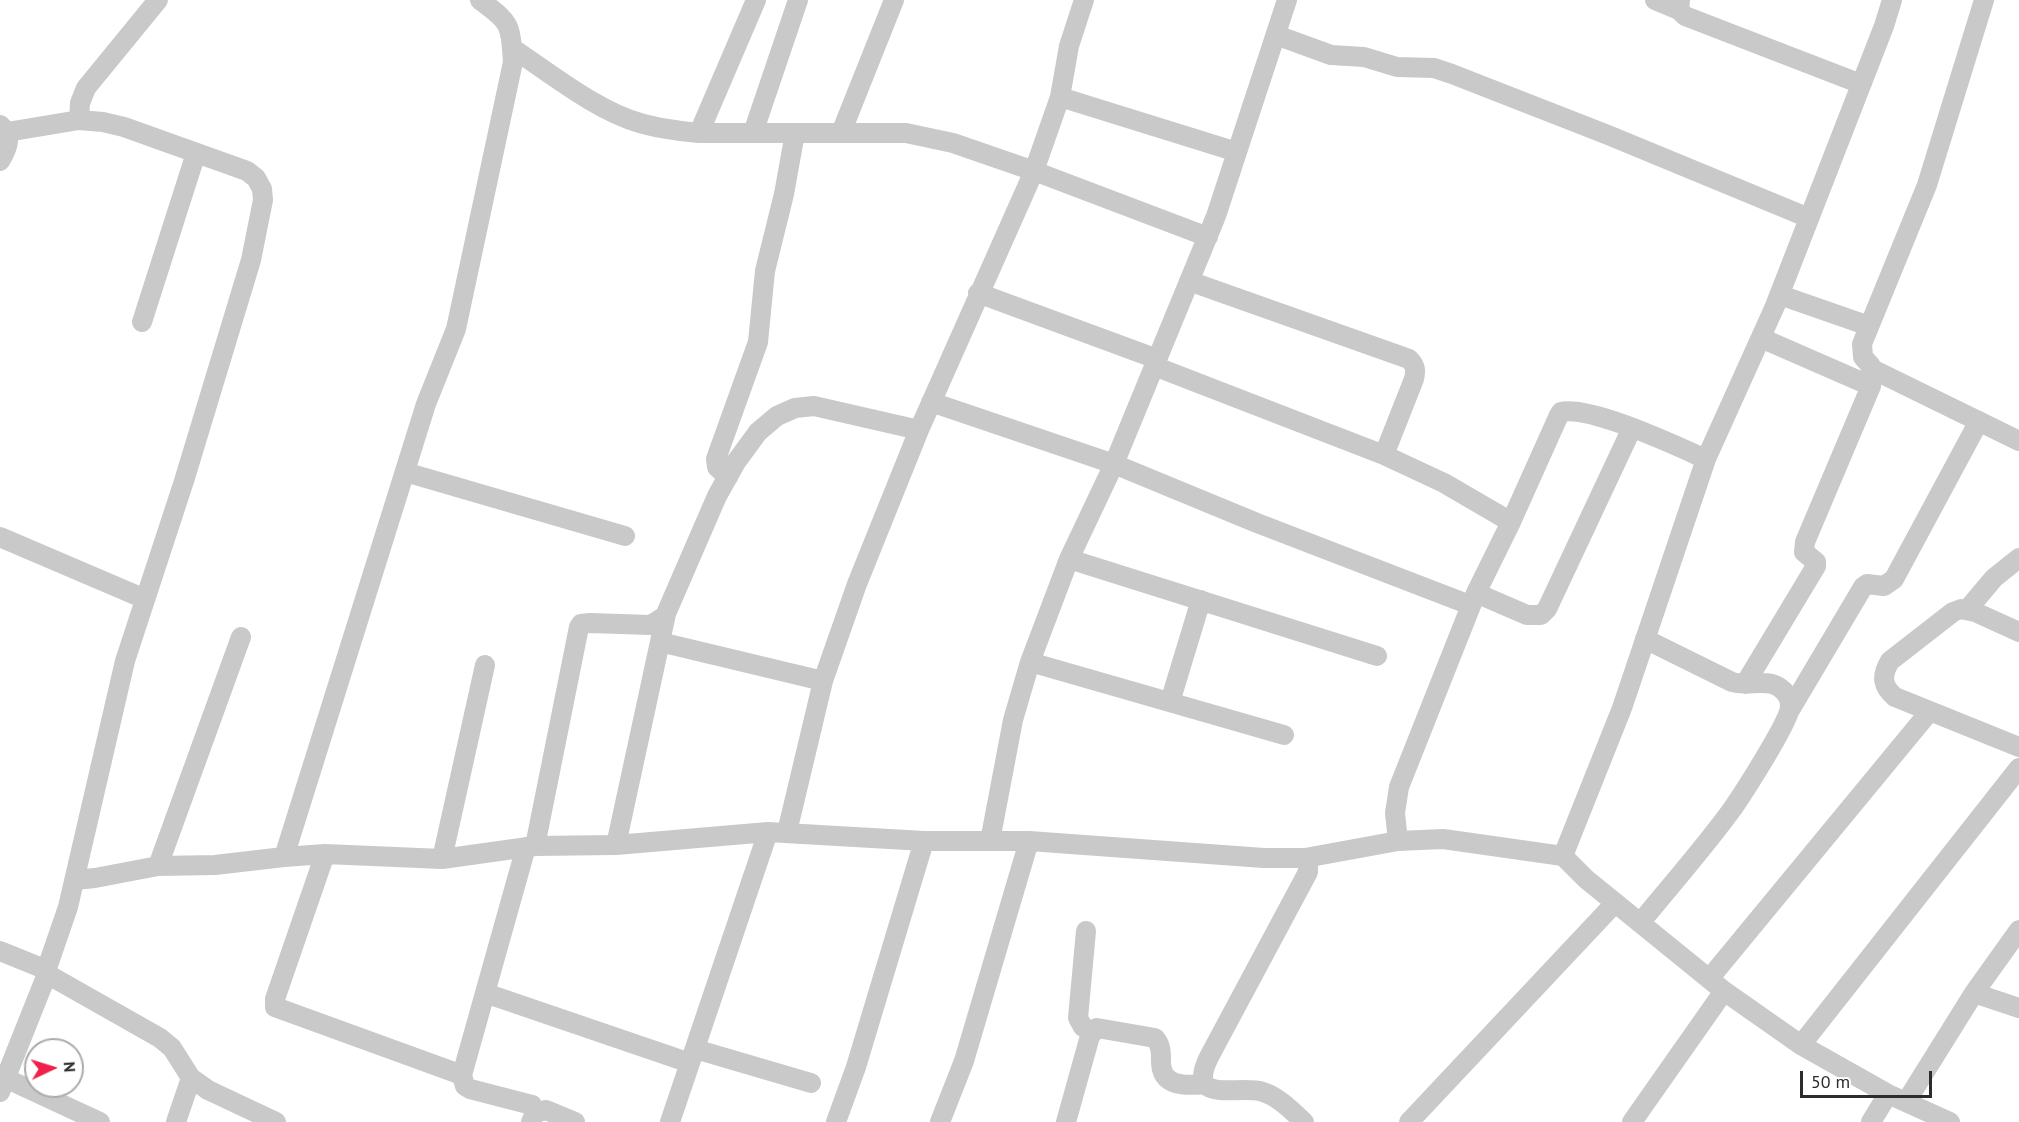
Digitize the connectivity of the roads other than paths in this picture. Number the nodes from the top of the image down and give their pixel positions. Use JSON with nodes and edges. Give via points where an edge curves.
{"nodes":[{"id":1,"x":158,"y":0,"type":"edge"},
{"id":2,"x":480,"y":0,"type":"edge"},
{"id":3,"x":756,"y":0,"type":"edge"},
{"id":4,"x":798,"y":0,"type":"edge"},
{"id":5,"x":894,"y":0,"type":"edge"},
{"id":6,"x":1084,"y":0,"type":"edge"},
{"id":7,"x":1287,"y":0,"type":"edge"},
{"id":8,"x":1655,"y":0,"type":"edge"},
{"id":9,"x":1892,"y":0,"type":"edge"},
{"id":10,"x":1984,"y":0,"type":"edge"},
{"id":11,"x":1679,"y":5,"type":"edge"},
{"id":12,"x":1276,"y":35,"type":"junction"},
{"id":13,"x":512,"y":48,"type":"junction"},
{"id":14,"x":1861,"y":84,"type":"junction"},
{"id":15,"x":1060,"y":97,"type":"junction"},
{"id":16,"x":79,"y":120,"type":"junction"},
{"id":17,"x":4,"y":129,"type":"edge"},
{"id":18,"x":699,"y":133,"type":"junction"},
{"id":19,"x":753,"y":133,"type":"junction"},
{"id":20,"x":795,"y":133,"type":"junction"},
{"id":21,"x":841,"y":133,"type":"junction"},
{"id":22,"x":1237,"y":152,"type":"junction"},
{"id":23,"x":196,"y":153,"type":"junction"},
{"id":24,"x":0,"y":161,"type":"edge"},
{"id":25,"x":1034,"y":171,"type":"junction"},
{"id":26,"x":1809,"y":218,"type":"junction"},
{"id":27,"x":1208,"y":237,"type":"junction"},
{"id":28,"x":1189,"y":281,"type":"junction"},
{"id":29,"x":978,"y":293,"type":"junction"},
{"id":30,"x":1780,"y":295,"type":"junction"},
{"id":31,"x":142,"y":322,"type":"dead end"},
{"id":32,"x":1869,"y":326,"type":"junction"},
{"id":33,"x":1761,"y":338,"type":"junction"},
{"id":34,"x":1156,"y":362,"type":"junction"},
{"id":35,"x":1871,"y":378,"type":"junction"},
{"id":36,"x":931,"y":402,"type":"junction"},
{"id":37,"x":1979,"y":422,"type":"junction"},
{"id":38,"x":1632,"y":428,"type":"junction"},
{"id":39,"x":919,"y":429,"type":"junction"},
{"id":40,"x":2019,"y":441,"type":"edge"},
{"id":41,"x":1384,"y":455,"type":"junction"},
{"id":42,"x":1706,"y":459,"type":"junction"},
{"id":43,"x":1114,"y":464,"type":"junction"},
{"id":44,"x":405,"y":472,"type":"junction"},
{"id":45,"x":728,"y":477,"type":"junction"},
{"id":46,"x":1510,"y":522,"type":"junction"},
{"id":47,"x":625,"y":536,"type":"dead end"},
{"id":48,"x":0,"y":537,"type":"edge"},
{"id":49,"x":2019,"y":558,"type":"edge"},
{"id":50,"x":1069,"y":559,"type":"junction"},
{"id":51,"x":145,"y":599,"type":"junction"},
{"id":52,"x":1473,"y":599,"type":"junction"},
{"id":53,"x":1201,"y":600,"type":"junction"},
{"id":54,"x":1967,"y":610,"type":"junction"},
{"id":55,"x":666,"y":614,"type":"junction"},
{"id":56,"x":2019,"y":632,"type":"edge"},
{"id":57,"x":241,"y":637,"type":"dead end"},
{"id":58,"x":1645,"y":639,"type":"junction"},
{"id":59,"x":660,"y":642,"type":"junction"},
{"id":60,"x":1377,"y":656,"type":"dead end"},
{"id":61,"x":1030,"y":662,"type":"junction"},
{"id":62,"x":485,"y":665,"type":"dead end"},
{"id":63,"x":824,"y":681,"type":"junction"},
{"id":64,"x":1745,"y":684,"type":"junction"},
{"id":65,"x":1170,"y":702,"type":"junction"},
{"id":66,"x":1790,"y":710,"type":"junction"},
{"id":67,"x":1930,"y":711,"type":"junction"},
{"id":68,"x":1284,"y":735,"type":"dead end"},
{"id":69,"x":2019,"y":747,"type":"edge"},
{"id":70,"x":2019,"y":768,"type":"edge"},
{"id":71,"x":777,"y":832,"type":"junction"},
{"id":72,"x":924,"y":841,"type":"junction"},
{"id":73,"x":990,"y":841,"type":"junction"},
{"id":74,"x":1029,"y":841,"type":"junction"},
{"id":75,"x":1398,"y":841,"type":"junction"},
{"id":76,"x":616,"y":845,"type":"junction"},
{"id":77,"x":530,"y":846,"type":"junction"},
{"id":78,"x":325,"y":854,"type":"junction"},
{"id":79,"x":284,"y":856,"type":"junction"},
{"id":80,"x":1563,"y":856,"type":"junction"},
{"id":81,"x":1305,"y":858,"type":"junction"},
{"id":82,"x":442,"y":859,"type":"junction"},
{"id":83,"x":158,"y":866,"type":"junction"},
{"id":84,"x":75,"y":880,"type":"junction"},
{"id":85,"x":1615,"y":903,"type":"junction"},
{"id":86,"x":1640,"y":923,"type":"junction"},
{"id":87,"x":2019,"y":930,"type":"edge"},
{"id":88,"x":1086,"y":931,"type":"dead end"},
{"id":89,"x":0,"y":951,"type":"edge"},
{"id":90,"x":46,"y":972,"type":"junction"},
{"id":91,"x":1717,"y":985,"type":"junction"},
{"id":92,"x":485,"y":993,"type":"junction"},
{"id":93,"x":1974,"y":993,"type":"junction"},
{"id":94,"x":2019,"y":1008,"type":"edge"},
{"id":95,"x":1093,"y":1031,"type":"junction"},
{"id":96,"x":1801,"y":1046,"type":"junction"},
{"id":97,"x":692,"y":1056,"type":"junction"},
{"id":98,"x":462,"y":1076,"type":"junction"},
{"id":99,"x":191,"y":1078,"type":"junction"},
{"id":100,"x":811,"y":1083,"type":"dead end"},
{"id":101,"x":1205,"y":1084,"type":"junction"},
{"id":102,"x":2,"y":1085,"type":"edge"},
{"id":103,"x":1888,"y":1094,"type":"junction"},
{"id":104,"x":1906,"y":1102,"type":"junction"},
{"id":105,"x":533,"y":1118,"type":"edge"},
{"id":106,"x":100,"y":1122,"type":"edge"},
{"id":107,"x":176,"y":1122,"type":"edge"},
{"id":108,"x":276,"y":1122,"type":"edge"},
{"id":109,"x":575,"y":1122,"type":"edge"},
{"id":110,"x":670,"y":1122,"type":"edge"},
{"id":111,"x":836,"y":1122,"type":"edge"},
{"id":112,"x":940,"y":1122,"type":"edge"},
{"id":113,"x":1066,"y":1122,"type":"edge"},
{"id":114,"x":1304,"y":1122,"type":"edge"},
{"id":115,"x":1409,"y":1122,"type":"edge"},
{"id":116,"x":1632,"y":1122,"type":"edge"},
{"id":117,"x":1871,"y":1122,"type":"edge"},
{"id":118,"x":1950,"y":1122,"type":"edge"}],
"edges":[{"from":1,"to":16,"type":"street","via":[[86,88]]},
{"from":2,"to":13,"type":"street","via":[[505,20]]},
{"from":3,"to":18,"type":"street"},
{"from":4,"to":19,"type":"street"},
{"from":5,"to":21,"type":"street"},
{"from":6,"to":15,"type":"street","via":[[1069,46]]},
{"from":7,"to":12,"type":"street"},
{"from":8,"to":11,"type":"street"},
{"from":9,"to":14,"type":"street"},
{"from":10,"to":32,"type":"street","via":[[1927,185]]},
{"from":11,"to":14,"type":"street","via":[[1685,16]]},
{"from":12,"to":22,"type":"street"},
{"from":12,"to":26,"type":"street","via":[[1331,55],[1364,57],[1397,67],[1434,68],[1452,74]]},
{"from":13,"to":18,"type":"street","via":[[606,109],[639,123]]},
{"from":13,"to":44,"type":"street","via":[[513,62],[456,330],[426,404]]},
{"from":14,"to":26,"type":"street"},
{"from":15,"to":22,"type":"street"},
{"from":15,"to":25,"type":"street"},
{"from":16,"to":17,"type":"street"},
{"from":16,"to":23,"type":"street","via":[[124,127]]},
{"from":17,"to":24,"type":"street","via":[[8,145]]},
{"from":18,"to":19,"type":"street"},
{"from":19,"to":20,"type":"street"},
{"from":20,"to":21,"type":"street"},
{"from":20,"to":45,"type":"street","via":[[763,279],[758,342],[718,451],[717,467]]},
{"from":21,"to":25,"type":"street","via":[[906,133],[953,143]]},
{"from":22,"to":27,"type":"street"},
{"from":23,"to":31,"type":"street"},
{"from":23,"to":51,"type":"street","via":[[247,171],[256,178],[263,200],[251,260]]},
{"from":25,"to":27,"type":"street"},
{"from":25,"to":29,"type":"street"},
{"from":26,"to":30,"type":"street"},
{"from":27,"to":28,"type":"street"},
{"from":28,"to":34,"type":"street"},
{"from":28,"to":41,"type":"street","via":[[1409,359],[1416,371],[1414,380]]},
{"from":29,"to":34,"type":"street"},
{"from":29,"to":36,"type":"street"},
{"from":30,"to":32,"type":"street"},
{"from":30,"to":33,"type":"street"},
{"from":32,"to":35,"type":"street","via":[[1862,351]]},
{"from":33,"to":35,"type":"street"},
{"from":33,"to":42,"type":"street"},
{"from":34,"to":41,"type":"street"},
{"from":34,"to":43,"type":"street"},
{"from":35,"to":37,"type":"street"},
{"from":35,"to":64,"type":"street","via":[[1805,542],[1804,552],[1816,566]]},
{"from":36,"to":39,"type":"street"},
{"from":36,"to":43,"type":"street"},
{"from":37,"to":40,"type":"street"},
{"from":37,"to":66,"type":"street","via":[[1894,579],[1884,586],[1863,587]]},
{"from":38,"to":42,"type":"street"},
{"from":38,"to":46,"type":"street","via":[[1571,411],[1561,412]]},
{"from":38,"to":52,"type":"street","via":[[1547,609],[1541,615],[1527,615]]},
{"from":39,"to":45,"type":"street","via":[[814,406],[795,408],[777,416],[758,432]]},
{"from":39,"to":63,"type":"street","via":[[857,584]]},
{"from":41,"to":46,"type":"street","via":[[1444,483]]},
{"from":42,"to":58,"type":"street"},
{"from":43,"to":50,"type":"street"},
{"from":43,"to":52,"type":"street","via":[[1257,523]]},
{"from":44,"to":47,"type":"street"},
{"from":44,"to":79,"type":"street"},
{"from":45,"to":55,"type":"street"},
{"from":46,"to":52,"type":"street"},
{"from":48,"to":51,"type":"street"},
{"from":49,"to":54,"type":"street","via":[[1994,578]]},
{"from":50,"to":53,"type":"street"},
{"from":50,"to":61,"type":"street"},
{"from":51,"to":84,"type":"street","via":[[125,661]]},
{"from":52,"to":75,"type":"street","via":[[1399,787],[1395,813]]},
{"from":53,"to":60,"type":"street"},
{"from":53,"to":65,"type":"street"},
{"from":54,"to":56,"type":"street"},
{"from":54,"to":67,"type":"street","via":[[1953,612],[1890,661],[1884,671],[1886,690]]},
{"from":55,"to":59,"type":"street"},
{"from":55,"to":77,"type":"street","via":[[651,625],[590,623],[579,627]]},
{"from":57,"to":83,"type":"street"},
{"from":58,"to":64,"type":"street","via":[[1732,682]]},
{"from":58,"to":80,"type":"street"},
{"from":59,"to":63,"type":"street"},
{"from":59,"to":76,"type":"street"},
{"from":61,"to":65,"type":"street"},
{"from":61,"to":73,"type":"street","via":[[1013,720]]},
{"from":62,"to":82,"type":"street"},
{"from":63,"to":71,"type":"street"},
{"from":64,"to":66,"type":"street","via":[[1771,684],[1786,693]]},
{"from":65,"to":68,"type":"street"},
{"from":66,"to":86,"type":"street","via":[[1734,807]]},
{"from":67,"to":69,"type":"street"},
{"from":67,"to":91,"type":"street"},
{"from":70,"to":96,"type":"street"},
{"from":71,"to":72,"type":"street"},
{"from":71,"to":76,"type":"street"},
{"from":71,"to":97,"type":"street"},
{"from":72,"to":73,"type":"street"},
{"from":72,"to":111,"type":"street"},
{"from":73,"to":74,"type":"street"},
{"from":74,"to":81,"type":"street"},
{"from":74,"to":112,"type":"street","via":[[964,1061]]},
{"from":75,"to":80,"type":"street","via":[[1443,838]]},
{"from":75,"to":81,"type":"street"},
{"from":76,"to":77,"type":"street"},
{"from":77,"to":82,"type":"street"},
{"from":77,"to":92,"type":"street"},
{"from":78,"to":79,"type":"street"},
{"from":78,"to":82,"type":"street"},
{"from":78,"to":98,"type":"street","via":[[275,1007]]},
{"from":79,"to":83,"type":"street","via":[[215,865]]},
{"from":80,"to":85,"type":"street"},
{"from":81,"to":101,"type":"street","via":[[1308,873],[1205,1065]]},
{"from":83,"to":84,"type":"street"},
{"from":84,"to":90,"type":"street"},
{"from":85,"to":86,"type":"street"},
{"from":85,"to":115,"type":"street"},
{"from":86,"to":91,"type":"street"},
{"from":87,"to":93,"type":"street"},
{"from":88,"to":95,"type":"street","via":[[1078,1018],[1083,1027]]},
{"from":89,"to":90,"type":"street"},
{"from":90,"to":99,"type":"street","via":[[160,1038],[172,1048]]},
{"from":90,"to":102,"type":"street"},
{"from":91,"to":96,"type":"street"},
{"from":91,"to":116,"type":"street"},
{"from":92,"to":97,"type":"street"},
{"from":92,"to":98,"type":"street"},
{"from":93,"to":94,"type":"street"},
{"from":93,"to":104,"type":"street"},
{"from":95,"to":101,"type":"street","via":[[1103,1028],[1155,1038],[1166,1079],[1175,1084]]},
{"from":95,"to":113,"type":"street"},
{"from":96,"to":103,"type":"street"},
{"from":97,"to":100,"type":"street"},
{"from":97,"to":110,"type":"street"},
{"from":98,"to":105,"type":"street","via":[[470,1089],[532,1105]]},
{"from":99,"to":107,"type":"street"},
{"from":99,"to":108,"type":"street"},
{"from":101,"to":114,"type":"street","via":[[1219,1091],[1250,1089],[1270,1095]]},
{"from":102,"to":106,"type":"street"},
{"from":103,"to":104,"type":"street"},
{"from":103,"to":117,"type":"street"},
{"from":104,"to":118,"type":"street"},
{"from":105,"to":109,"type":"street","via":[[546,1110]]}]}
